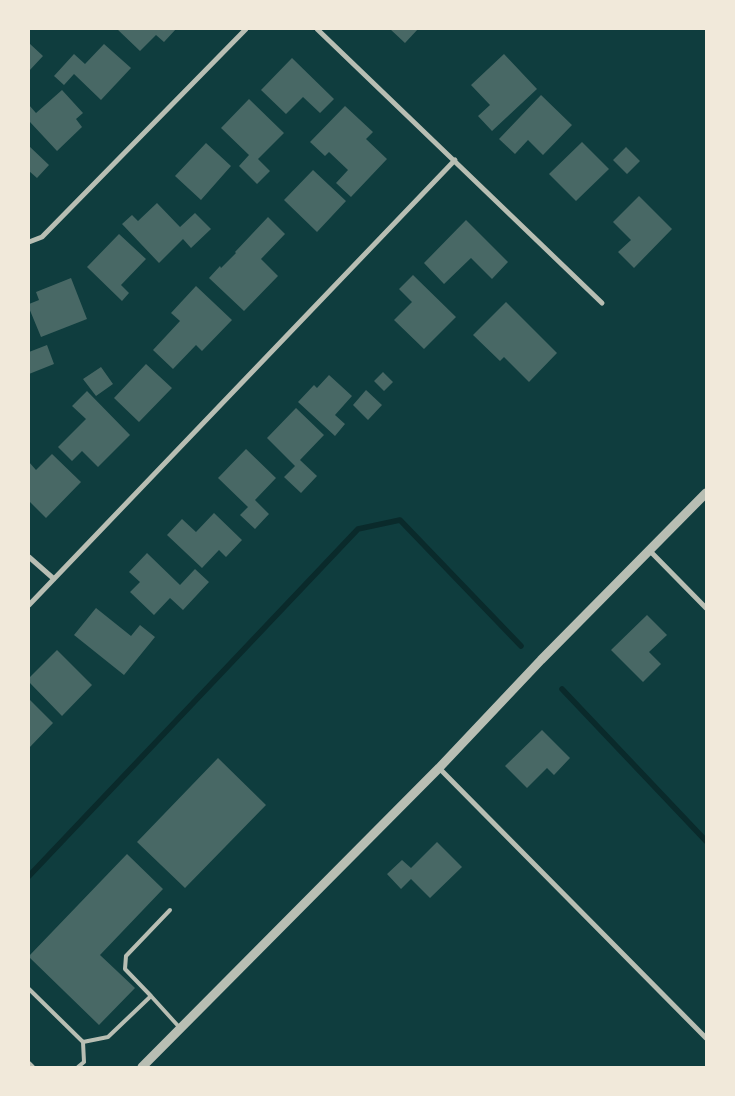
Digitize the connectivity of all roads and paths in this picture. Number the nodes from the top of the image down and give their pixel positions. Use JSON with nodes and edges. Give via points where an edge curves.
{"nodes":[{"id":1,"x":246,"y":29,"type":"edge"},
{"id":2,"x":317,"y":29,"type":"edge"},
{"id":3,"x":455,"y":160,"type":"junction"},
{"id":4,"x":29,"y":242,"type":"edge"},
{"id":5,"x":602,"y":303,"type":"dead end"},
{"id":6,"x":706,"y":493,"type":"edge"},
{"id":7,"x":649,"y":550,"type":"junction"},
{"id":8,"x":29,"y":557,"type":"edge"},
{"id":9,"x":54,"y":579,"type":"junction"},
{"id":10,"x":29,"y":605,"type":"edge"},
{"id":11,"x":706,"y":608,"type":"edge"},
{"id":12,"x":439,"y":768,"type":"junction"},
{"id":13,"x":170,"y":910,"type":"dead end"},
{"id":14,"x":29,"y":989,"type":"edge"},
{"id":15,"x":151,"y":996,"type":"junction"},
{"id":16,"x":180,"y":1028,"type":"junction"},
{"id":17,"x":706,"y":1038,"type":"edge"},
{"id":18,"x":83,"y":1042,"type":"junction"},
{"id":19,"x":29,"y":1063,"type":"edge"},
{"id":20,"x":33,"y":1067,"type":"edge"},
{"id":21,"x":78,"y":1067,"type":"edge"},
{"id":22,"x":142,"y":1067,"type":"edge"}],
"edges":[{"from":1,"to":4,"type":"street","via":[[42,237]]},
{"from":2,"to":3,"type":"street"},
{"from":3,"to":5,"type":"street"},
{"from":3,"to":9,"type":"street"},
{"from":6,"to":7,"type":"street"},
{"from":7,"to":11,"type":"street"},
{"from":7,"to":12,"type":"street"},
{"from":8,"to":9,"type":"street"},
{"from":9,"to":10,"type":"street"},
{"from":12,"to":16,"type":"street"},
{"from":12,"to":17,"type":"street"},
{"from":13,"to":15,"type":"lane","via":[[126,956],[125,969]]},
{"from":14,"to":18,"type":"lane"},
{"from":15,"to":16,"type":"lane"},
{"from":15,"to":18,"type":"lane","via":[[108,1037]]},
{"from":16,"to":22,"type":"street"},
{"from":18,"to":21,"type":"lane","via":[[84,1062]]},
{"from":19,"to":20,"type":"lane"}]}
